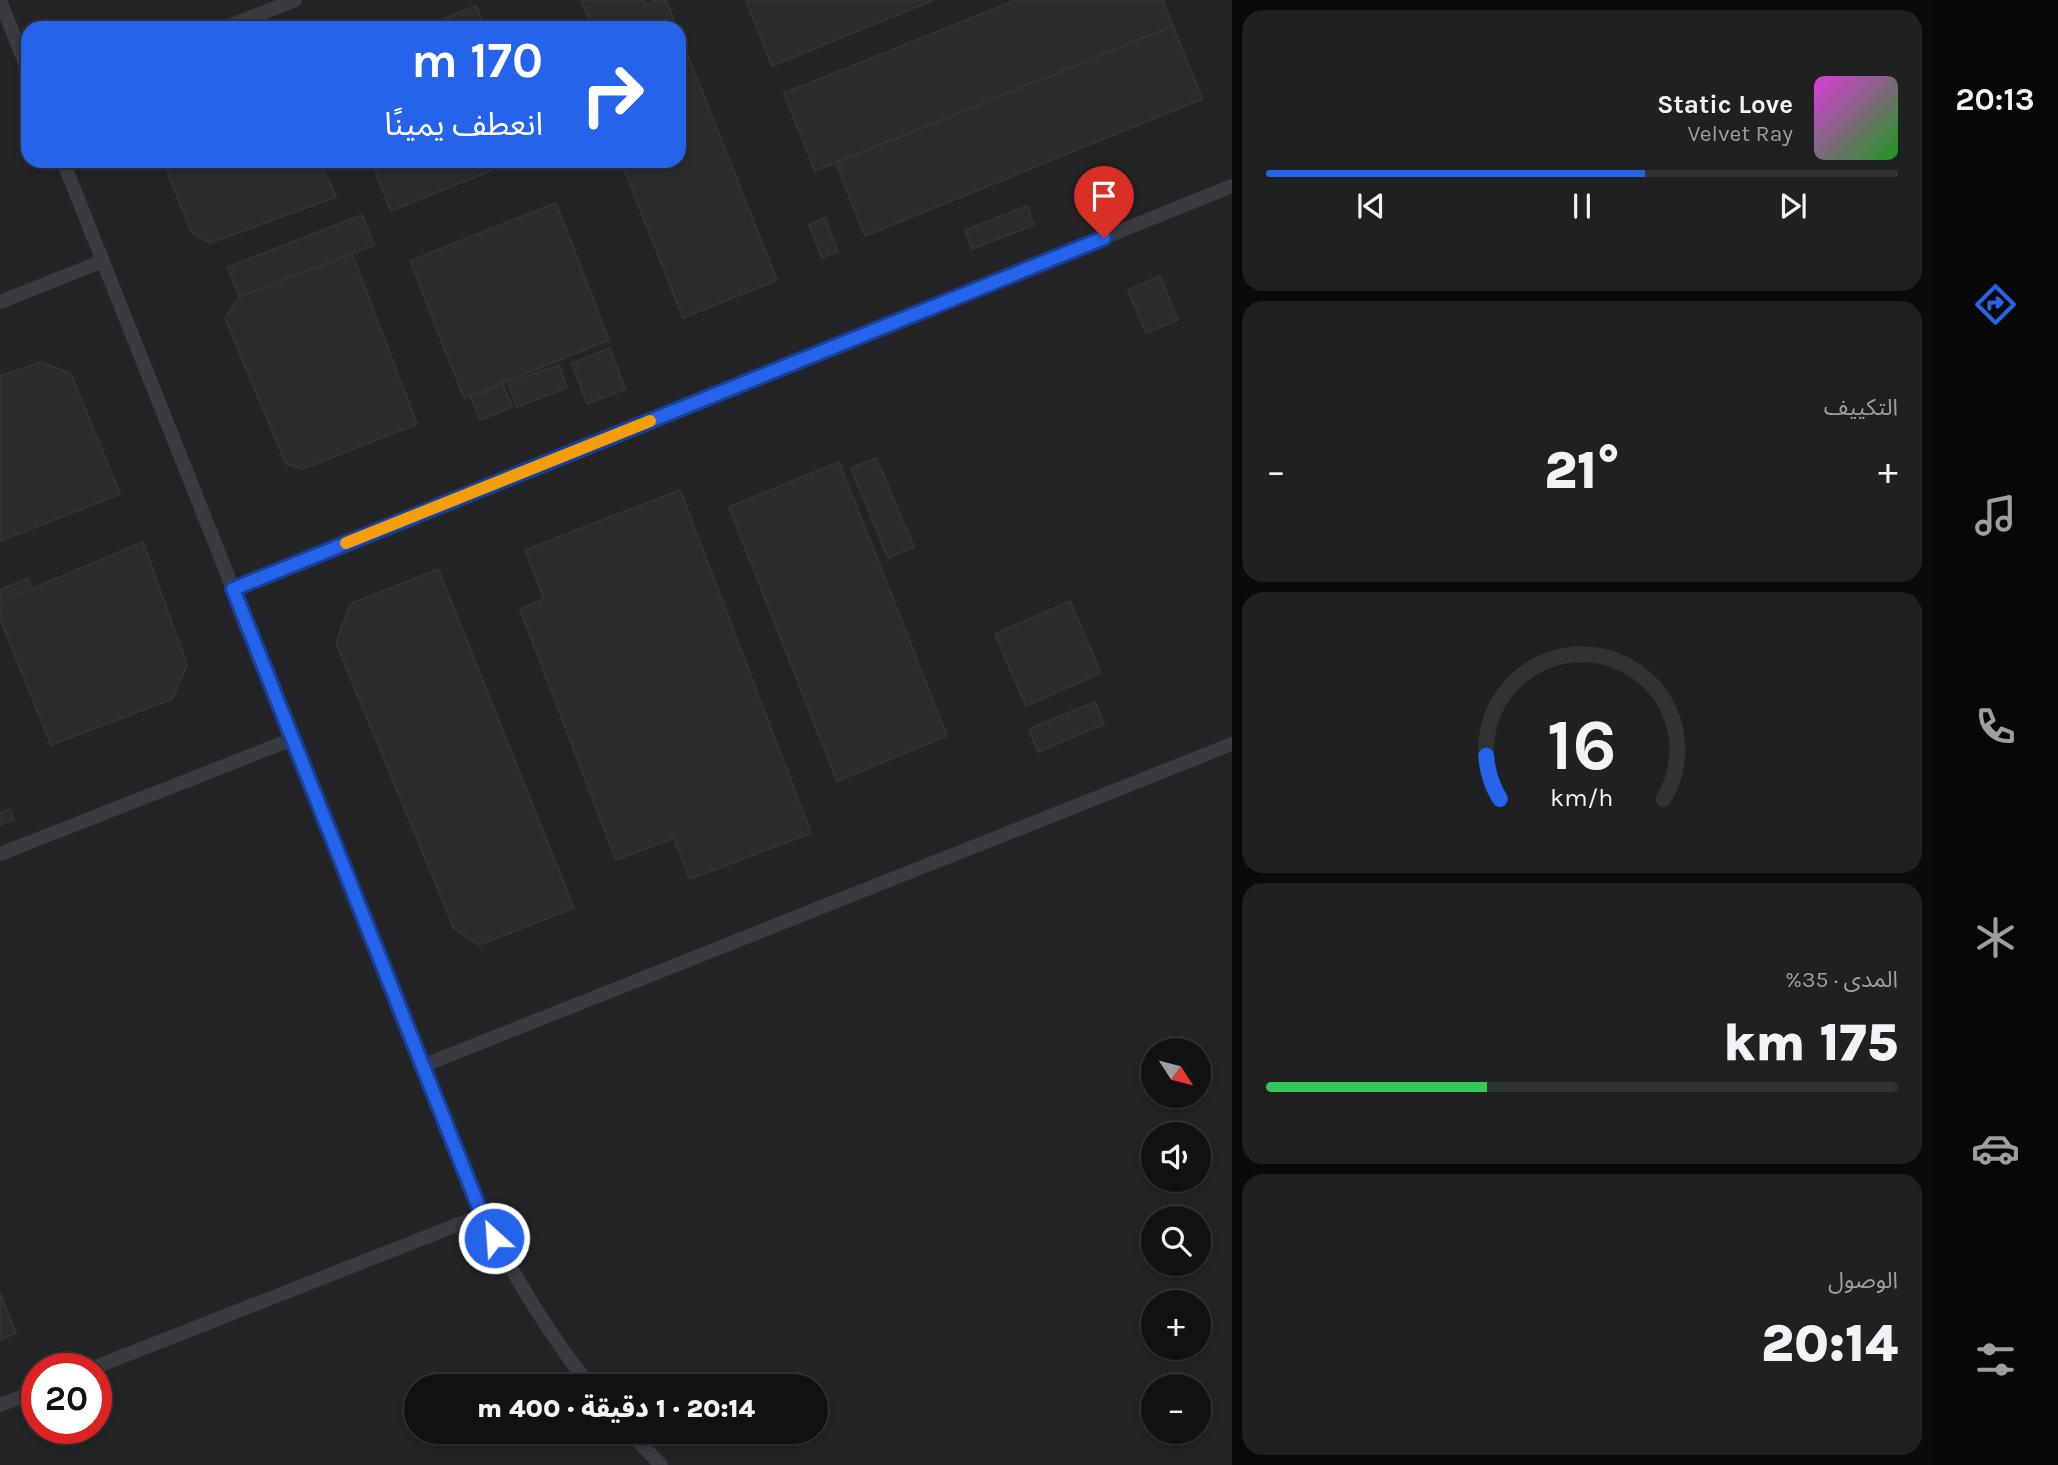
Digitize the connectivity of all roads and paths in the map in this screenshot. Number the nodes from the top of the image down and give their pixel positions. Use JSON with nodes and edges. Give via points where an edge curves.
{"nodes":[{"id":1,"x":0,"y":0,"type":"edge"},
{"id":2,"x":295,"y":0,"type":"edge"},
{"id":3,"x":242,"y":21,"type":"edge"},
{"id":4,"x":21,"y":53,"type":"edge"},
{"id":5,"x":67,"y":168,"type":"edge"},
{"id":6,"x":1232,"y":186,"type":"edge"},
{"id":7,"x":103,"y":261,"type":"junction"},
{"id":8,"x":0,"y":302,"type":"edge"},
{"id":9,"x":233,"y":589,"type":"junction"},
{"id":10,"x":293,"y":739,"type":"junction"},
{"id":11,"x":1232,"y":744,"type":"edge"},
{"id":12,"x":0,"y":854,"type":"edge"},
{"id":13,"x":422,"y":1066,"type":"junction"},
{"id":14,"x":482,"y":1215,"type":"junction"},
{"id":15,"x":112,"y":1361,"type":"edge"},
{"id":16,"x":580,"y":1374,"type":"edge"},
{"id":17,"x":21,"y":1397,"type":"edge"},
{"id":18,"x":0,"y":1405,"type":"edge"},
{"id":19,"x":641,"y":1444,"type":"edge"},
{"id":20,"x":661,"y":1465,"type":"edge"}],
"edges":[{"from":1,"to":4,"type":"lane"},
{"from":2,"to":3,"type":"lane"},
{"from":5,"to":7,"type":"lane"},
{"from":6,"to":9,"type":"lane"},
{"from":7,"to":8,"type":"lane"},
{"from":7,"to":9,"type":"lane"},
{"from":9,"to":10,"type":"lane"},
{"from":10,"to":12,"type":"lane"},
{"from":10,"to":13,"type":"lane"},
{"from":11,"to":13,"type":"lane"},
{"from":13,"to":14,"type":"lane"},
{"from":14,"to":15,"type":"lane"},
{"from":14,"to":16,"type":"lane","via":[[518,1284]]},
{"from":17,"to":18,"type":"lane"},
{"from":19,"to":20,"type":"lane"}]}
